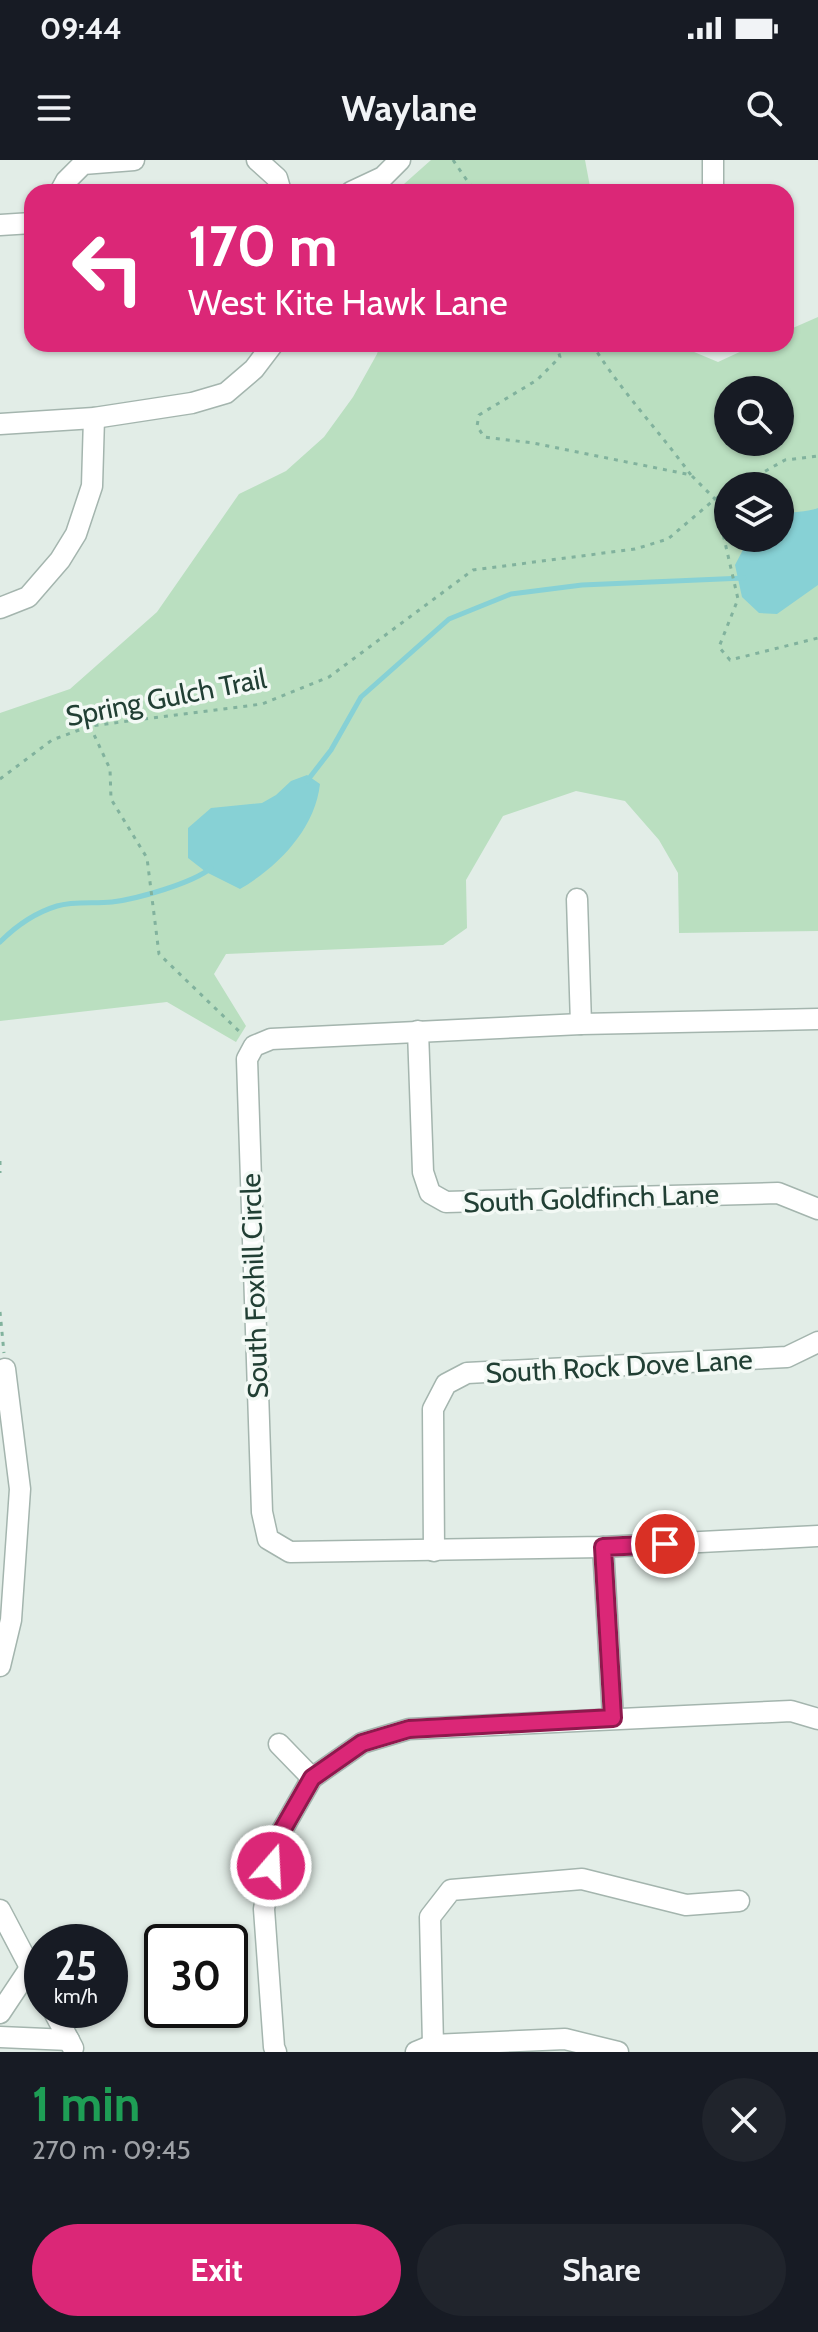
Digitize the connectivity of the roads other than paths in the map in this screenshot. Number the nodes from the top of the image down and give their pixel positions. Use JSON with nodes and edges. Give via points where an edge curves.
{"nodes":[{"id":1,"x":134,"y":160,"type":"edge"},
{"id":2,"x":257,"y":160,"type":"edge"},
{"id":3,"x":400,"y":160,"type":"edge"},
{"id":4,"x":713,"y":160,"type":"edge"},
{"id":5,"x":64,"y":184,"type":"edge"},
{"id":6,"x":279,"y":184,"type":"edge"},
{"id":7,"x":368,"y":184,"type":"edge"},
{"id":8,"x":713,"y":184,"type":"edge"},
{"id":9,"x":24,"y":224,"type":"edge"},
{"id":10,"x":0,"y":225,"type":"edge"},
{"id":11,"x":267,"y":352,"type":"edge"},
{"id":12,"x":94,"y":418,"type":"junction"},
{"id":13,"x":0,"y":424,"type":"edge"},
{"id":14,"x":0,"y":608,"type":"edge"},
{"id":15,"x":577,"y":899,"type":"dead end"},
{"id":16,"x":818,"y":1019,"type":"edge"},
{"id":17,"x":581,"y":1024,"type":"junction"},
{"id":18,"x":418,"y":1031,"type":"junction"},
{"id":19,"x":818,"y":1209,"type":"edge"},
{"id":20,"x":818,"y":1342,"type":"edge"},
{"id":21,"x":5,"y":1369,"type":"road end"},
{"id":22,"x":818,"y":1536,"type":"edge"},
{"id":23,"x":603,"y":1547,"type":"junction"},
{"id":24,"x":434,"y":1551,"type":"junction"},
{"id":25,"x":0,"y":1666,"type":"edge"},
{"id":26,"x":613,"y":1718,"type":"junction"},
{"id":27,"x":818,"y":1719,"type":"edge"},
{"id":28,"x":279,"y":1744,"type":"dead end"},
{"id":29,"x":312,"y":1778,"type":"junction"},
{"id":30,"x":739,"y":1901,"type":"dead end"},
{"id":31,"x":0,"y":1910,"type":"edge"},
{"id":32,"x":24,"y":1956,"type":"edge"},
{"id":33,"x":24,"y":1977,"type":"edge"},
{"id":34,"x":0,"y":2013,"type":"edge"},
{"id":35,"x":62,"y":2028,"type":"edge"},
{"id":36,"x":0,"y":2037,"type":"edge"},
{"id":37,"x":72,"y":2046,"type":"edge"},
{"id":38,"x":424,"y":2048,"type":"edge"},
{"id":39,"x":276,"y":2052,"type":"edge"},
{"id":40,"x":618,"y":2052,"type":"edge"}],
"edges":[{"from":1,"to":5,"type":"street","via":[[83,164]]},
{"from":2,"to":6,"type":"street"},
{"from":3,"to":7,"type":"street"},
{"from":4,"to":8,"type":"street"},
{"from":9,"to":10,"type":"street"},
{"from":11,"to":12,"type":"street","via":[[226,393]]},
{"from":12,"to":13,"type":"street"},
{"from":12,"to":14,"type":"street","via":[[92,486],[76,534],[28,597]]},
{"from":15,"to":17,"type":"street"},
{"from":16,"to":17,"type":"street"},
{"from":17,"to":18,"type":"street"},
{"from":18,"to":19,"type":"street","name":"South Goldfinch Lane","via":[[423,1172],[430,1193],[446,1202],[778,1193]]},
{"from":18,"to":24,"type":"street","name":"South Foxhill Circle","via":[[271,1039],[254,1046],[247,1075],[262,1512],[268,1539],[290,1552]]},
{"from":20,"to":24,"type":"street","name":"South Rock Dove Lane","via":[[787,1357],[467,1373],[446,1384],[433,1409]]},
{"from":21,"to":25,"type":"street","via":[[20,1489],[11,1620]]},
{"from":22,"to":23,"type":"street","name":"South Foxhill Circle"},
{"from":23,"to":24,"type":"street","name":"South Foxhill Circle"},
{"from":23,"to":26,"type":"street"},
{"from":26,"to":27,"type":"street","via":[[791,1711]]},
{"from":26,"to":29,"type":"street","via":[[409,1729],[362,1743]]},
{"from":28,"to":29,"type":"street"},
{"from":29,"to":39,"type":"street","via":[[280,1834],[264,1909]]},
{"from":30,"to":38,"type":"street","via":[[686,1905],[582,1879],[451,1890],[430,1917]]},
{"from":31,"to":32,"type":"street"},
{"from":33,"to":34,"type":"street"},
{"from":35,"to":37,"type":"street"},
{"from":36,"to":37,"type":"street"},
{"from":38,"to":40,"type":"street","via":[[565,2039]]}]}
